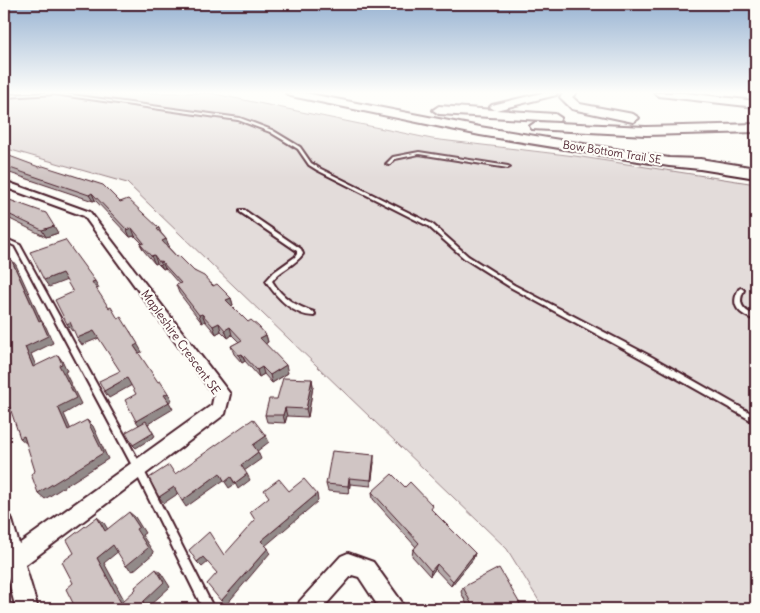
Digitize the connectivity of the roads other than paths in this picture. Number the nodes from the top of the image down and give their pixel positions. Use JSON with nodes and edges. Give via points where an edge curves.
{"nodes":[{"id":1,"x":247,"y":122,"type":"edge"},
{"id":2,"x":430,"y":122,"type":"edge"},
{"id":3,"x":496,"y":122,"type":"edge"},
{"id":4,"x":629,"y":122,"type":"edge"},
{"id":5,"x":663,"y":122,"type":"edge"},
{"id":6,"x":756,"y":124,"type":"edge"},
{"id":7,"x":708,"y":126,"type":"junction"},
{"id":8,"x":734,"y":127,"type":"junction"},
{"id":9,"x":756,"y":128,"type":"edge"},
{"id":10,"x":669,"y":162,"type":"junction"},
{"id":11,"x":388,"y":164,"type":"dead end"},
{"id":12,"x":508,"y":167,"type":"dead end"},
{"id":13,"x":756,"y":173,"type":"edge"},
{"id":14,"x":756,"y":177,"type":"edge"},
{"id":15,"x":4,"y":184,"type":"edge"},
{"id":16,"x":242,"y":210,"type":"dead end"},
{"id":17,"x":4,"y":239,"type":"edge"},
{"id":18,"x":741,"y":290,"type":"dead end"},
{"id":19,"x":312,"y":314,"type":"dead end"},
{"id":20,"x":756,"y":318,"type":"edge"},
{"id":21,"x":756,"y":420,"type":"edge"},
{"id":22,"x":138,"y":468,"type":"junction"},
{"id":23,"x":4,"y":524,"type":"edge"},
{"id":24,"x":13,"y":561,"type":"junction"},
{"id":25,"x":27,"y":609,"type":"edge"},
{"id":26,"x":209,"y":609,"type":"edge"},
{"id":27,"x":308,"y":609,"type":"edge"},
{"id":28,"x":394,"y":609,"type":"edge"}],
"edges":[{"from":1,"to":21,"type":"lane","via":[[299,148],[310,164],[318,169],[430,225],[466,257],[512,286]]},
{"from":2,"to":10,"type":"highway","name":"Bow Bottom Trail SE"},
{"from":3,"to":8,"type":"highway","via":[[628,130]]},
{"from":4,"to":7,"type":"highway"},
{"from":5,"to":7,"type":"highway"},
{"from":6,"to":8,"type":"highway"},
{"from":7,"to":8,"type":"highway"},
{"from":8,"to":9,"type":"highway"},
{"from":10,"to":13,"type":"highway","name":"Bow Bottom Trail SE"},
{"from":10,"to":14,"type":"highway"},
{"from":11,"to":12,"type":"lane","via":[[394,158],[420,153]]},
{"from":15,"to":22,"type":"street","name":"Mapleshire Crescent SE","via":[[87,214],[222,394],[219,409]]},
{"from":16,"to":19,"type":"lane","via":[[299,250],[297,258],[272,274],[269,281],[285,302]]},
{"from":17,"to":22,"type":"lane","via":[[17,245]]},
{"from":18,"to":20,"type":"lane","via":[[737,304]]},
{"from":22,"to":24,"type":"street","name":"Mapleshire Crescent SE"},
{"from":22,"to":26,"type":"lane"},
{"from":23,"to":24,"type":"street"},
{"from":24,"to":25,"type":"street"},
{"from":27,"to":28,"type":"street","via":[[348,563],[366,569]]}]}
